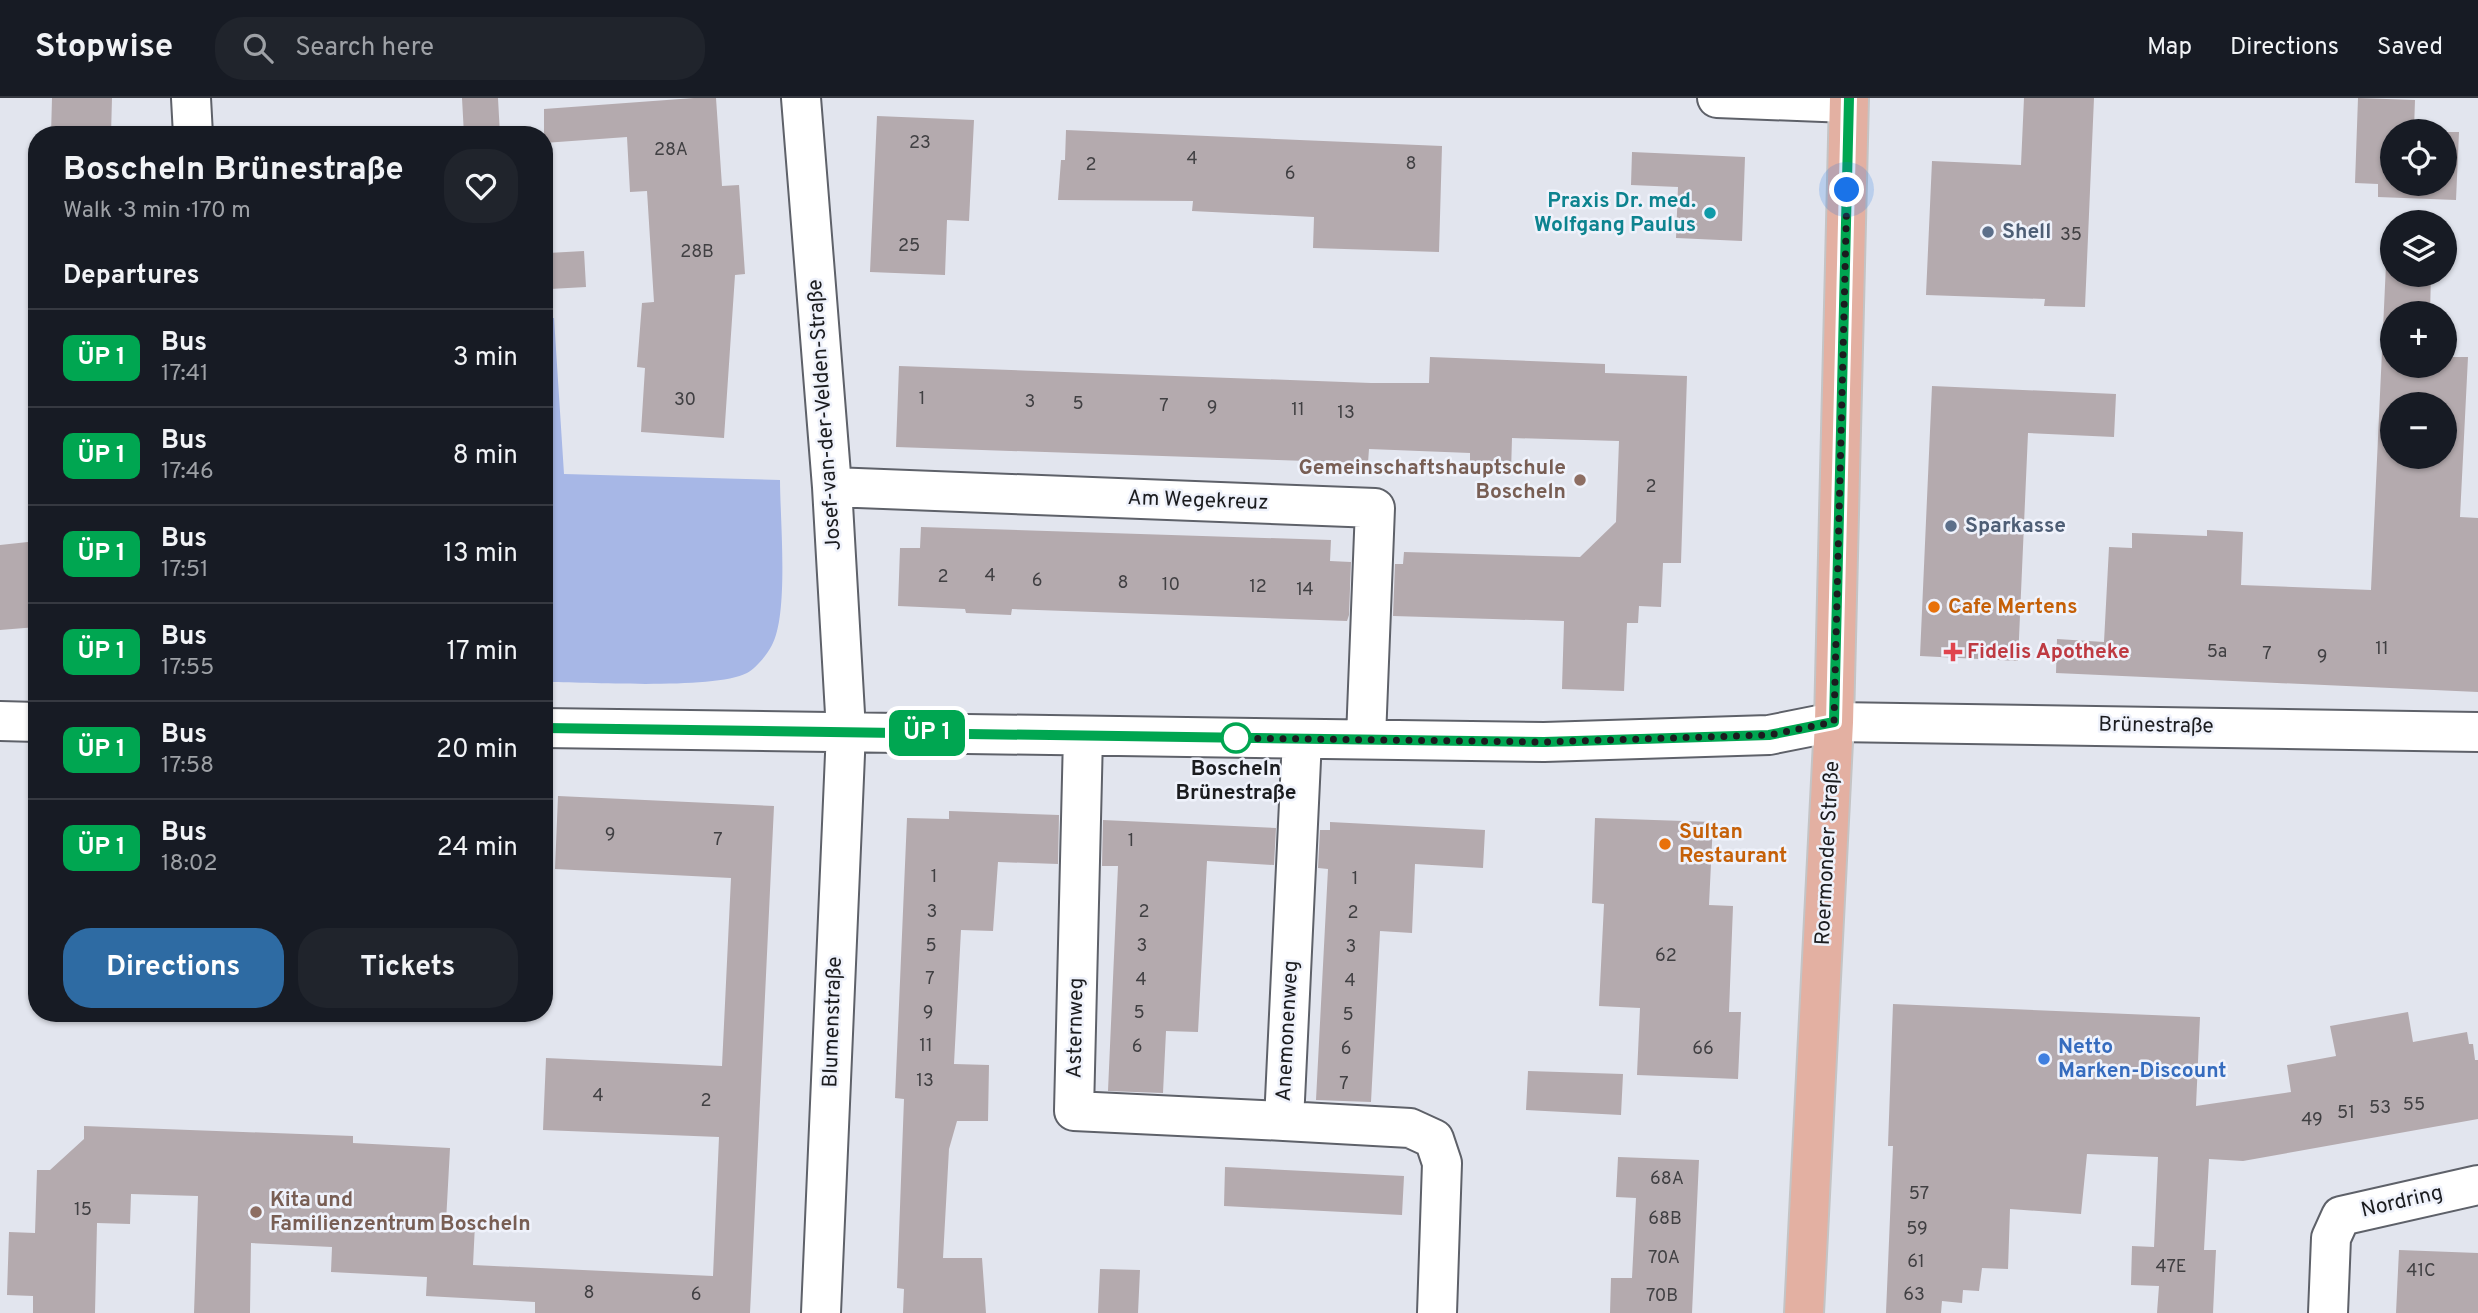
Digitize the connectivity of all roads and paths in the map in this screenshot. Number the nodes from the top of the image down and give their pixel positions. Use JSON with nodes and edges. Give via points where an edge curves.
{"nodes":[{"id":1,"x":191,"y":98,"type":"edge"},
{"id":2,"x":801,"y":98,"type":"edge"},
{"id":3,"x":1717,"y":98,"type":"edge"},
{"id":4,"x":1849,"y":100,"type":"edge"},
{"id":5,"x":192,"y":126,"type":"edge"},
{"id":6,"x":832,"y":487,"type":"junction"},
{"id":7,"x":0,"y":722,"type":"edge"},
{"id":8,"x":28,"y":722,"type":"edge"},
{"id":9,"x":1834,"y":722,"type":"junction"},
{"id":10,"x":553,"y":728,"type":"edge"},
{"id":11,"x":846,"y":731,"type":"junction"},
{"id":12,"x":2478,"y":732,"type":"edge"},
{"id":13,"x":1083,"y":736,"type":"junction"},
{"id":14,"x":1366,"y":738,"type":"junction"},
{"id":15,"x":1301,"y":739,"type":"junction"},
{"id":16,"x":1284,"y":1121,"type":"junction"},
{"id":17,"x":2478,"y":1185,"type":"edge"},
{"id":18,"x":821,"y":1313,"type":"edge"},
{"id":19,"x":1437,"y":1313,"type":"edge"},
{"id":20,"x":1804,"y":1313,"type":"edge"},
{"id":21,"x":2329,"y":1313,"type":"edge"}],
"edges":[{"from":1,"to":5,"type":"street"},
{"from":2,"to":6,"type":"street","name":"Josef-van-der-Velden-Straße"},
{"from":3,"to":4,"type":"street"},
{"from":4,"to":9,"type":"main road","name":"Roermonder Straße"},
{"from":6,"to":11,"type":"street","name":"Josef-van-der-Velden-Straße"},
{"from":6,"to":14,"type":"street","name":"Am Wegekreuz","via":[[1375,508]]},
{"from":7,"to":8,"type":"street"},
{"from":9,"to":12,"type":"street","name":"Brünestraße"},
{"from":9,"to":14,"type":"street","name":"Brünestraße","via":[[1769,735],[1544,742]]},
{"from":9,"to":20,"type":"main road","name":"Roermonder Straße"},
{"from":10,"to":11,"type":"street","name":"Brünestraße"},
{"from":11,"to":13,"type":"street","name":"Brünestraße"},
{"from":11,"to":18,"type":"street","name":"Blumenstraße"},
{"from":13,"to":15,"type":"street","name":"Brünestraße"},
{"from":13,"to":16,"type":"street","name":"Asternweg","via":[[1073,1111]]},
{"from":14,"to":15,"type":"street","name":"Brünestraße"},
{"from":15,"to":16,"type":"street","name":"Anemonenweg"},
{"from":16,"to":19,"type":"street","name":"Anemonenweg","via":[[1410,1128],[1434,1139],[1441,1163]]},
{"from":17,"to":21,"type":"street","name":"Nordring","via":[[2341,1216],[2331,1238]]}]}
